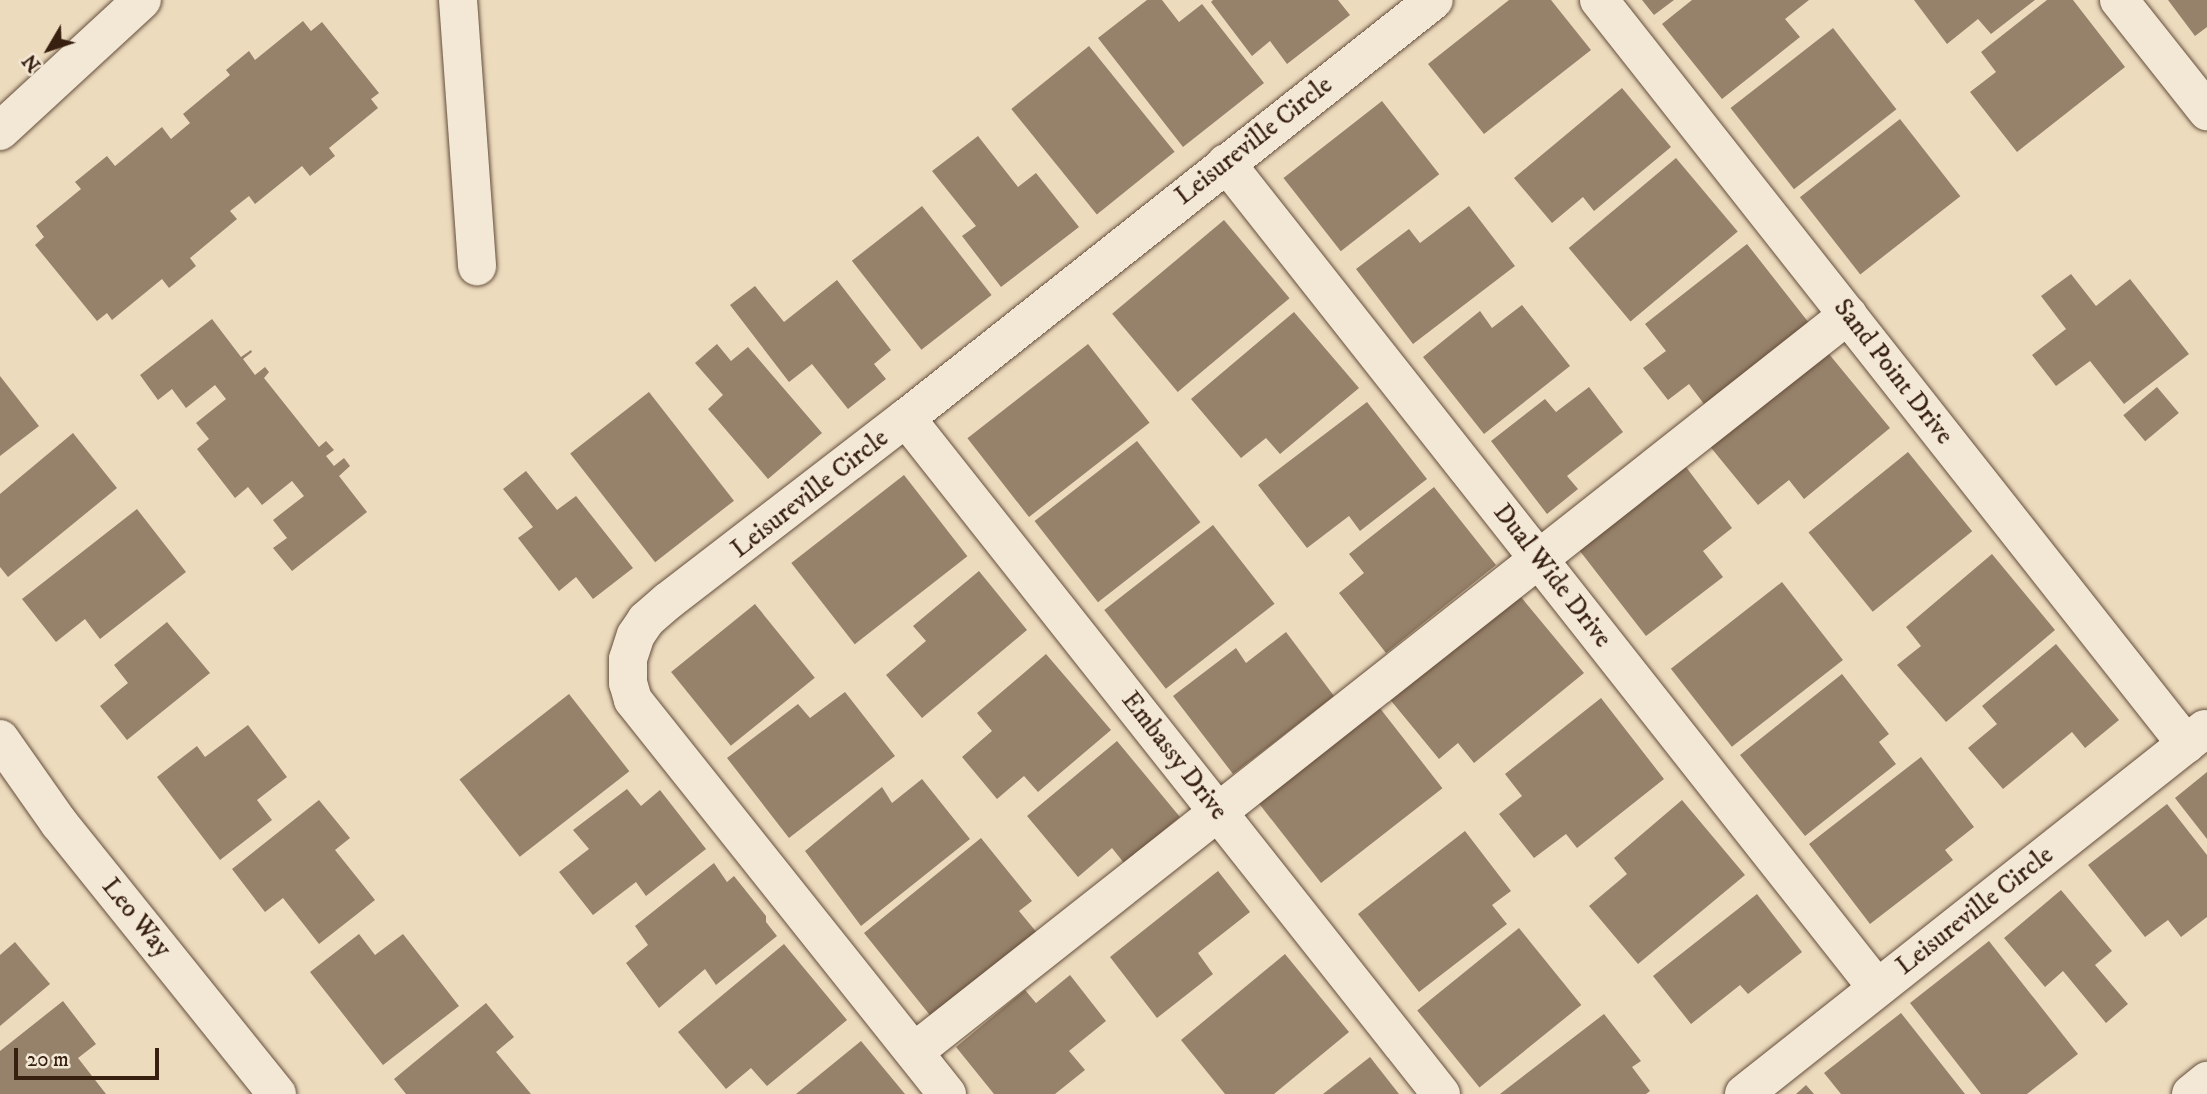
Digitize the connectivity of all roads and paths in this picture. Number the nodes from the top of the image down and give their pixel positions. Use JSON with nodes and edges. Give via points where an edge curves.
{"nodes":[{"id":1,"x":142,"y":0,"type":"edge"},
{"id":2,"x":458,"y":0,"type":"edge"},
{"id":3,"x":1434,"y":0,"type":"edge"},
{"id":4,"x":1599,"y":0,"type":"edge"},
{"id":5,"x":2119,"y":0,"type":"edge"},
{"id":6,"x":2207,"y":111,"type":"edge"},
{"id":7,"x":0,"y":131,"type":"edge"},
{"id":8,"x":1226,"y":163,"type":"junction"},
{"id":9,"x":477,"y":266,"type":"dead end"},
{"id":10,"x":1848,"y":315,"type":"junction"},
{"id":11,"x":906,"y":418,"type":"junction"},
{"id":12,"x":1539,"y":559,"type":"junction"},
{"id":13,"x":2196,"y":736,"type":"edge"},
{"id":14,"x":0,"y":739,"type":"edge"},
{"id":15,"x":1218,"y":812,"type":"junction"},
{"id":16,"x":1877,"y":988,"type":"junction"},
{"id":17,"x":914,"y":1052,"type":"junction"},
{"id":18,"x":2207,"y":1081,"type":"edge"},
{"id":19,"x":276,"y":1094,"type":"edge"},
{"id":20,"x":947,"y":1094,"type":"edge"},
{"id":21,"x":1441,"y":1094,"type":"edge"},
{"id":22,"x":1744,"y":1094,"type":"edge"},
{"id":23,"x":2191,"y":1094,"type":"edge"}],
"edges":[{"from":1,"to":7,"type":"street"},
{"from":2,"to":9,"type":"street"},
{"from":3,"to":8,"type":"street","name":"Leisureville Circle"},
{"from":4,"to":10,"type":"street","name":"Sand Point Drive"},
{"from":5,"to":6,"type":"street"},
{"from":8,"to":11,"type":"street","name":"Leisureville Circle"},
{"from":8,"to":12,"type":"street","name":"Dual Wide Drive"},
{"from":10,"to":12,"type":"street"},
{"from":10,"to":13,"type":"street","name":"Sand Point Drive"},
{"from":11,"to":15,"type":"street","name":"Embassy Drive"},
{"from":11,"to":17,"type":"street","name":"Leisureville Circle","via":[[646,620],[628,659],[628,683],[644,715]]},
{"from":12,"to":15,"type":"street"},
{"from":12,"to":16,"type":"street","name":"Dual Wide Drive"},
{"from":13,"to":16,"type":"street","name":"Leisureville Circle"},
{"from":14,"to":19,"type":"street","name":"Leo Way","via":[[60,823]]},
{"from":15,"to":17,"type":"street"},
{"from":15,"to":21,"type":"street","name":"Embassy Drive"},
{"from":16,"to":22,"type":"street","name":"Leisureville Circle"},
{"from":17,"to":20,"type":"street","name":"Leisureville Circle"},
{"from":18,"to":23,"type":"street"}]}
